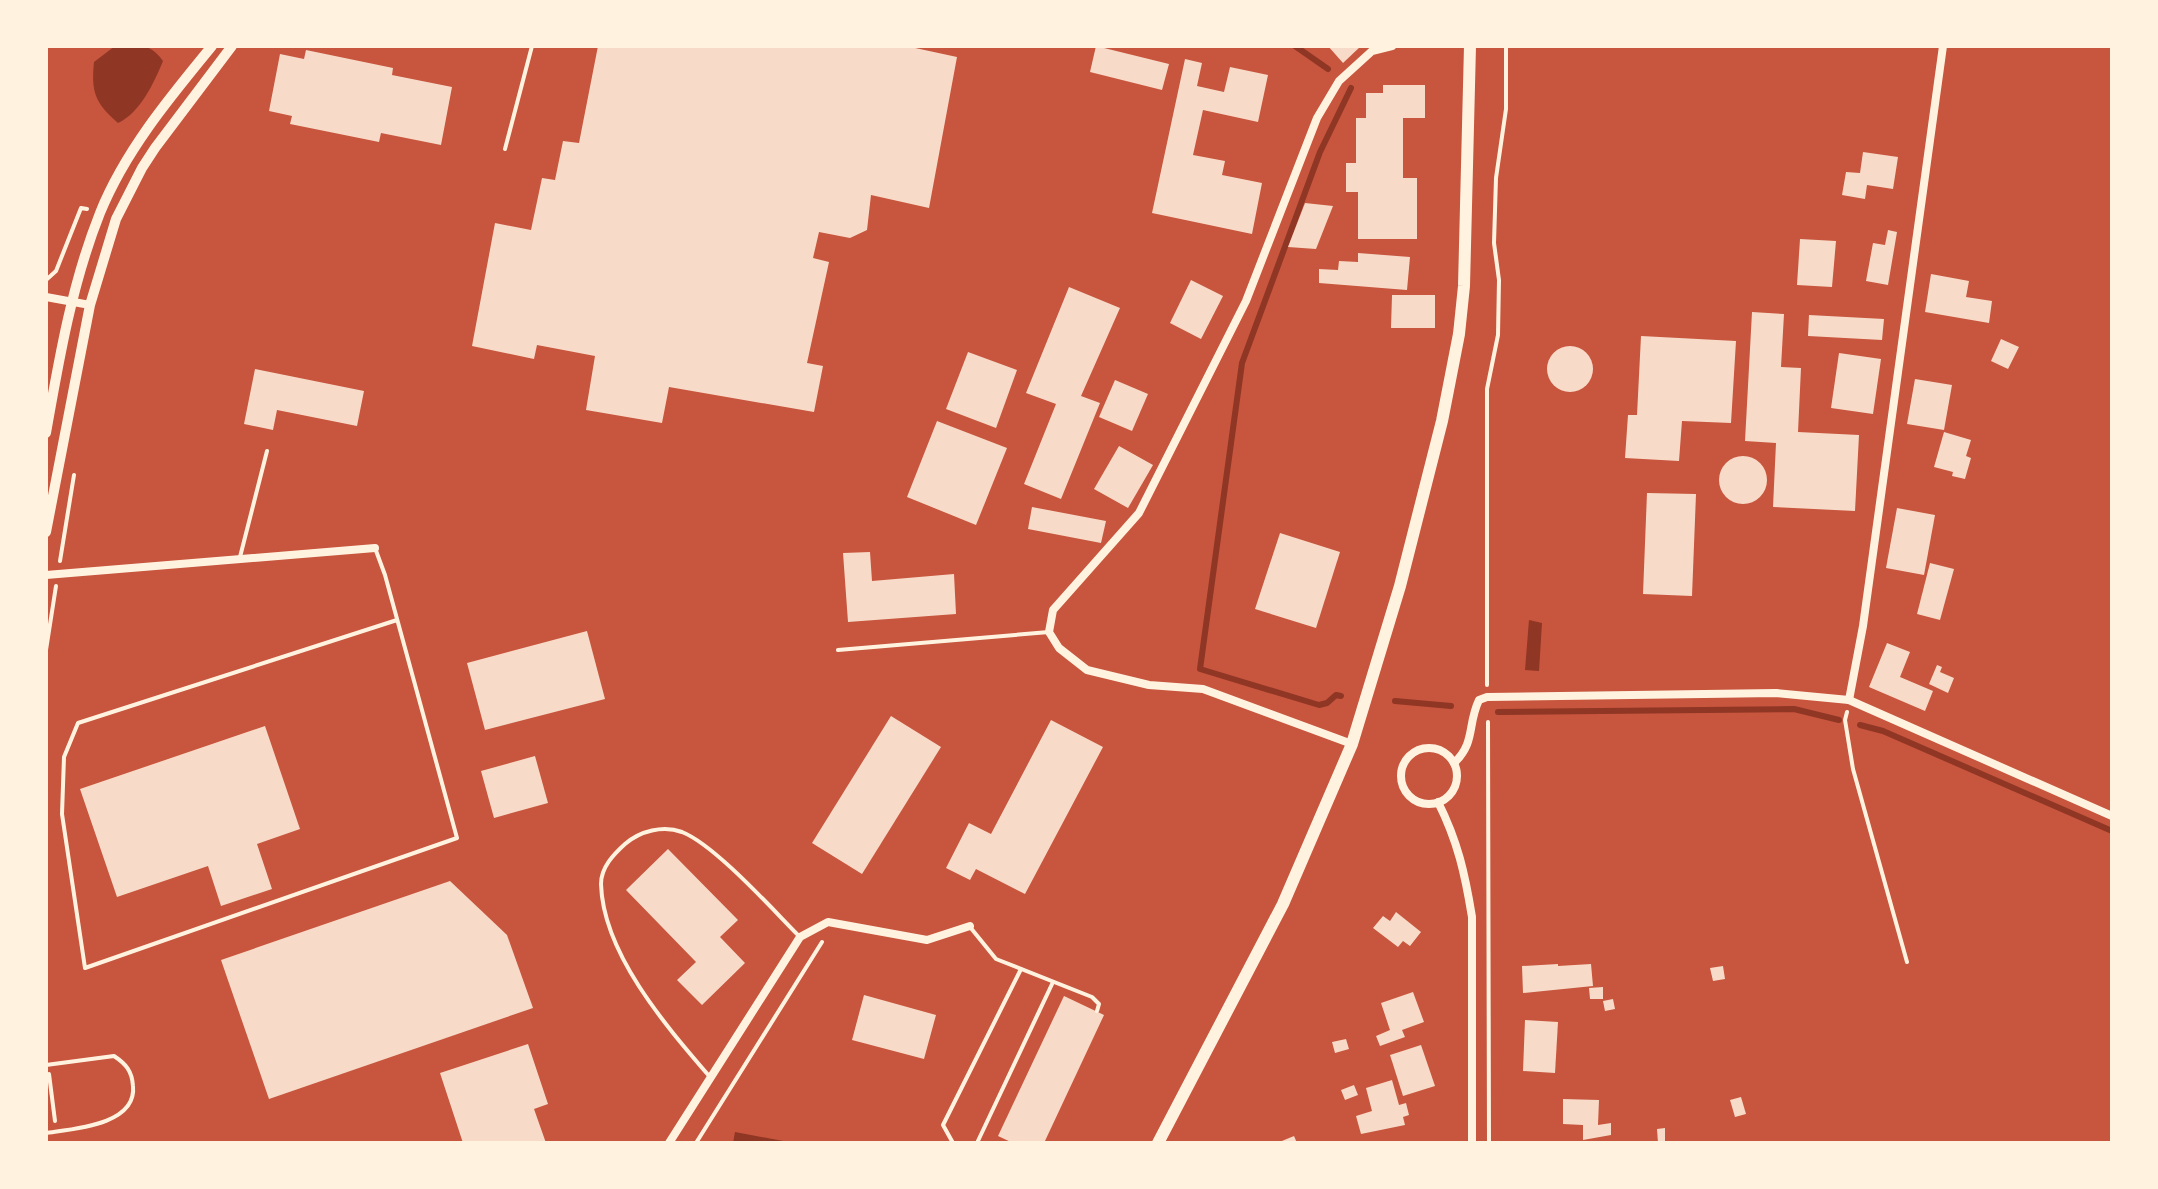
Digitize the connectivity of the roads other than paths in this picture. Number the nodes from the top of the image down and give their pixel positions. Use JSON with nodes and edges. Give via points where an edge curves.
{"nodes":[{"id":1,"x":212,"y":46,"type":"edge"},
{"id":2,"x":232,"y":46,"type":"edge"},
{"id":3,"x":532,"y":46,"type":"edge"},
{"id":4,"x":1392,"y":46,"type":"edge"},
{"id":5,"x":1470,"y":46,"type":"edge"},
{"id":6,"x":1943,"y":46,"type":"edge"},
{"id":7,"x":505,"y":149,"type":"dead end"},
{"id":8,"x":46,"y":297,"type":"edge"},
{"id":9,"x":72,"y":301,"type":"junction"},
{"id":10,"x":90,"y":305,"type":"junction"},
{"id":11,"x":46,"y":433,"type":"edge"},
{"id":12,"x":267,"y":451,"type":"dead end"},
{"id":13,"x":46,"y":532,"type":"edge"},
{"id":14,"x":375,"y":548,"type":"joint"},
{"id":15,"x":240,"y":559,"type":"junction"},
{"id":16,"x":46,"y":575,"type":"edge"},
{"id":17,"x":397,"y":620,"type":"junction"},
{"id":18,"x":1049,"y":632,"type":"junction"},
{"id":19,"x":838,"y":650,"type":"dead end"},
{"id":20,"x":1849,"y":700,"type":"junction"},
{"id":21,"x":1352,"y":744,"type":"junction"},
{"id":22,"x":1454,"y":763,"type":"junction"},
{"id":23,"x":1438,"y":802,"type":"junction"},
{"id":24,"x":2112,"y":816,"type":"edge"},
{"id":25,"x":970,"y":926,"type":"joint"},
{"id":26,"x":800,"y":937,"type":"junction"},
{"id":27,"x":1021,"y":969,"type":"junction"},
{"id":28,"x":1053,"y":982,"type":"junction"},
{"id":29,"x":1097,"y":1011,"type":"dead end"},
{"id":30,"x":47,"y":1065,"type":"edge"},
{"id":31,"x":711,"y":1078,"type":"junction"},
{"id":32,"x":46,"y":1133,"type":"edge"},
{"id":33,"x":669,"y":1143,"type":"edge"},
{"id":34,"x":953,"y":1143,"type":"edge"},
{"id":35,"x":977,"y":1143,"type":"edge"},
{"id":36,"x":1158,"y":1143,"type":"edge"},
{"id":37,"x":1472,"y":1143,"type":"edge"}],
"edges":[{"from":1,"to":9,"type":"street","via":[[119,174],[100,213]]},
{"from":2,"to":10,"type":"street","via":[[142,168],[116,219]]},
{"from":3,"to":7,"type":"lane"},
{"from":4,"to":18,"type":"street","via":[[1372,51],[1331,93],[1246,301],[1139,513],[1053,610]]},
{"from":5,"to":21,"type":"main road","via":[[1459,334],[1400,586]]},
{"from":6,"to":20,"type":"street"},
{"from":8,"to":9,"type":"street"},
{"from":9,"to":10,"type":"street"},
{"from":9,"to":11,"type":"street"},
{"from":10,"to":13,"type":"street"},
{"from":12,"to":15,"type":"lane"},
{"from":14,"to":15,"type":"street"},
{"from":14,"to":17,"type":"lane"},
{"from":15,"to":16,"type":"street"},
{"from":17,"to":17,"type":"lane","via":[[457,838],[85,968],[62,814],[64,757],[78,723]]},
{"from":18,"to":19,"type":"lane"},
{"from":18,"to":21,"type":"street","via":[[1059,648],[1087,670],[1149,685],[1203,689]]},
{"from":20,"to":22,"type":"street","via":[[1776,693],[1487,697],[1473,711],[1470,743]]},
{"from":20,"to":24,"type":"street"},
{"from":21,"to":36,"type":"main road","via":[[1283,904]]},
{"from":22,"to":23,"type":"street","via":[[1454,789]]},
{"from":22,"to":23,"type":"street","via":[[1442,751],[1427,748],[1403,765],[1406,792],[1423,803]]},
{"from":23,"to":37,"type":"street","via":[[1455,836],[1472,917]]},
{"from":25,"to":26,"type":"street","via":[[927,940],[828,922]]},
{"from":25,"to":27,"type":"lane","via":[[996,959]]},
{"from":26,"to":31,"type":"street"},
{"from":26,"to":31,"type":"lane","via":[[708,848],[682,832],[662,829],[636,835],[609,858],[601,882],[610,924],[632,978]]},
{"from":27,"to":28,"type":"lane"},
{"from":27,"to":34,"type":"lane","via":[[943,1125]]},
{"from":28,"to":29,"type":"lane","via":[[1092,997],[1099,1004]]},
{"from":28,"to":35,"type":"lane"},
{"from":30,"to":32,"type":"lane","via":[[114,1056],[127,1065],[134,1094],[114,1117]]},
{"from":31,"to":33,"type":"street"}]}
